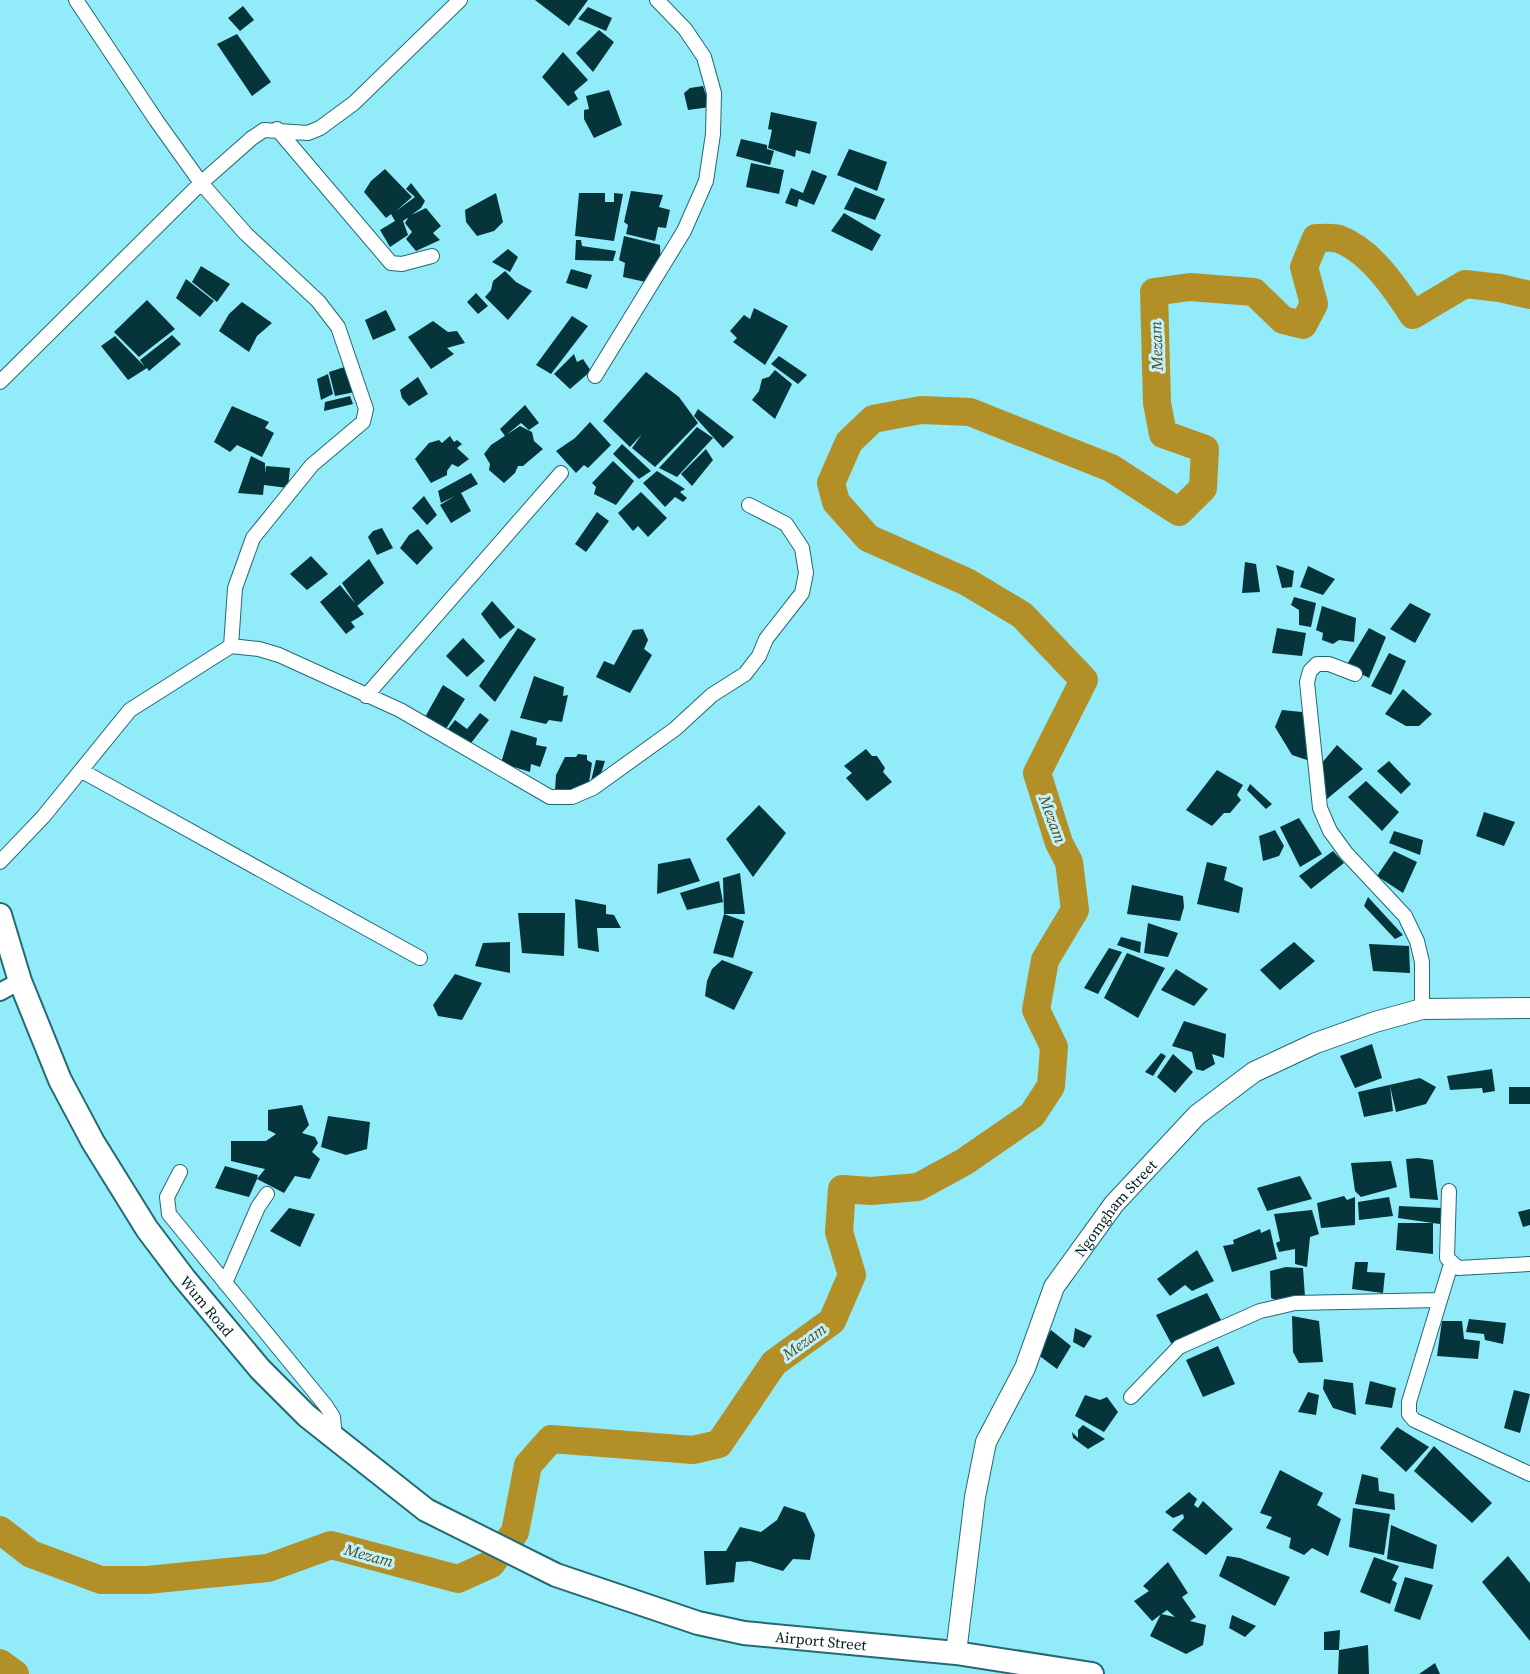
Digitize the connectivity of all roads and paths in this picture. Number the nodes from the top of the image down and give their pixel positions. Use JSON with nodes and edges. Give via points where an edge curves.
{"nodes":[{"id":1,"x":76,"y":0,"type":"edge"},
{"id":2,"x":460,"y":0,"type":"edge"},
{"id":3,"x":657,"y":0,"type":"edge"},
{"id":4,"x":277,"y":129,"type":"junction"},
{"id":5,"x":201,"y":183,"type":"junction"},
{"id":6,"x":432,"y":256,"type":"dead end"},
{"id":7,"x":596,"y":376,"type":"dead end"},
{"id":8,"x":0,"y":382,"type":"edge"},
{"id":9,"x":561,"y":473,"type":"dead end"},
{"id":10,"x":749,"y":505,"type":"dead end"},
{"id":11,"x":231,"y":646,"type":"junction"},
{"id":12,"x":1354,"y":674,"type":"dead end"},
{"id":13,"x":366,"y":696,"type":"junction"},
{"id":14,"x":82,"y":771,"type":"junction"},
{"id":15,"x":0,"y":862,"type":"edge"},
{"id":16,"x":0,"y":915,"type":"edge"},
{"id":17,"x":420,"y":958,"type":"dead end"},
{"id":18,"x":20,"y":981,"type":"junction"},
{"id":19,"x":0,"y":992,"type":"edge"},
{"id":20,"x":1530,"y":1008,"type":"edge"},
{"id":21,"x":1422,"y":1010,"type":"junction"},
{"id":22,"x":180,"y":1172,"type":"dead end"},
{"id":23,"x":1449,"y":1191,"type":"dead end"},
{"id":24,"x":267,"y":1194,"type":"dead end"},
{"id":25,"x":1451,"y":1264,"type":"junction"},
{"id":26,"x":1530,"y":1264,"type":"edge"},
{"id":27,"x":225,"y":1283,"type":"junction"},
{"id":28,"x":1440,"y":1300,"type":"junction"},
{"id":29,"x":1131,"y":1398,"type":"dead end"},
{"id":30,"x":335,"y":1439,"type":"junction"},
{"id":31,"x":1530,"y":1474,"type":"edge"},
{"id":32,"x":556,"y":1575,"type":"joint"},
{"id":33,"x":956,"y":1653,"type":"junction"},
{"id":34,"x":1092,"y":1674,"type":"edge"}],
"edges":[{"from":1,"to":5,"type":"street"},
{"from":2,"to":4,"type":"street","via":[[354,103],[320,128],[308,133]]},
{"from":3,"to":7,"type":"street","via":[[685,29],[704,57],[714,93],[706,182],[684,231]]},
{"from":4,"to":5,"type":"street","via":[[264,130],[252,138]]},
{"from":4,"to":6,"type":"street","via":[[391,262],[402,264]]},
{"from":5,"to":8,"type":"street"},
{"from":5,"to":11,"type":"street","via":[[246,234],[318,301],[338,327],[366,409],[363,422],[312,465],[253,538],[235,588]]},
{"from":9,"to":13,"type":"street"},
{"from":10,"to":13,"type":"street","via":[[786,524],[802,548],[806,573],[802,593],[745,674],[593,788],[572,797],[550,797],[400,710]]},
{"from":11,"to":13,"type":"street","via":[[279,656]]},
{"from":11,"to":14,"type":"street","via":[[130,710]]},
{"from":12,"to":21,"type":"street","via":[[1329,664],[1317,664],[1307,682],[1320,808],[1346,853],[1405,916],[1422,962]]},
{"from":14,"to":15,"type":"street"},
{"from":14,"to":17,"type":"street"},
{"from":16,"to":18,"type":"highway","name":"Wum Road"},
{"from":18,"to":19,"type":"street"},
{"from":18,"to":30,"type":"highway","name":"Wum Road","via":[[60,1080],[147,1229],[260,1369]]},
{"from":20,"to":21,"type":"main road","name":"Ngomgham Street"},
{"from":21,"to":33,"type":"main road","name":"Ngomgham Street","via":[[1316,1043],[1254,1072],[1197,1115],[1114,1204],[1054,1287],[1025,1368],[986,1442],[975,1497]]},
{"from":22,"to":27,"type":"street","via":[[167,1197],[169,1214]]},
{"from":23,"to":25,"type":"street","via":[[1447,1258]]},
{"from":24,"to":27,"type":"street"},
{"from":25,"to":26,"type":"street","via":[[1458,1268]]},
{"from":25,"to":28,"type":"street"},
{"from":27,"to":30,"type":"street","via":[[326,1406],[333,1417]]},
{"from":28,"to":29,"type":"street","via":[[1295,1303],[1260,1311],[1179,1347]]},
{"from":28,"to":31,"type":"street","via":[[1409,1402],[1409,1414],[1414,1420]]},
{"from":30,"to":32,"type":"highway","name":"Wum Road","via":[[426,1510]]},
{"from":32,"to":33,"type":"highway","name":"Airport Street","via":[[647,1608],[744,1633]]},
{"from":33,"to":34,"type":"highway","name":"Airport Street"}]}
